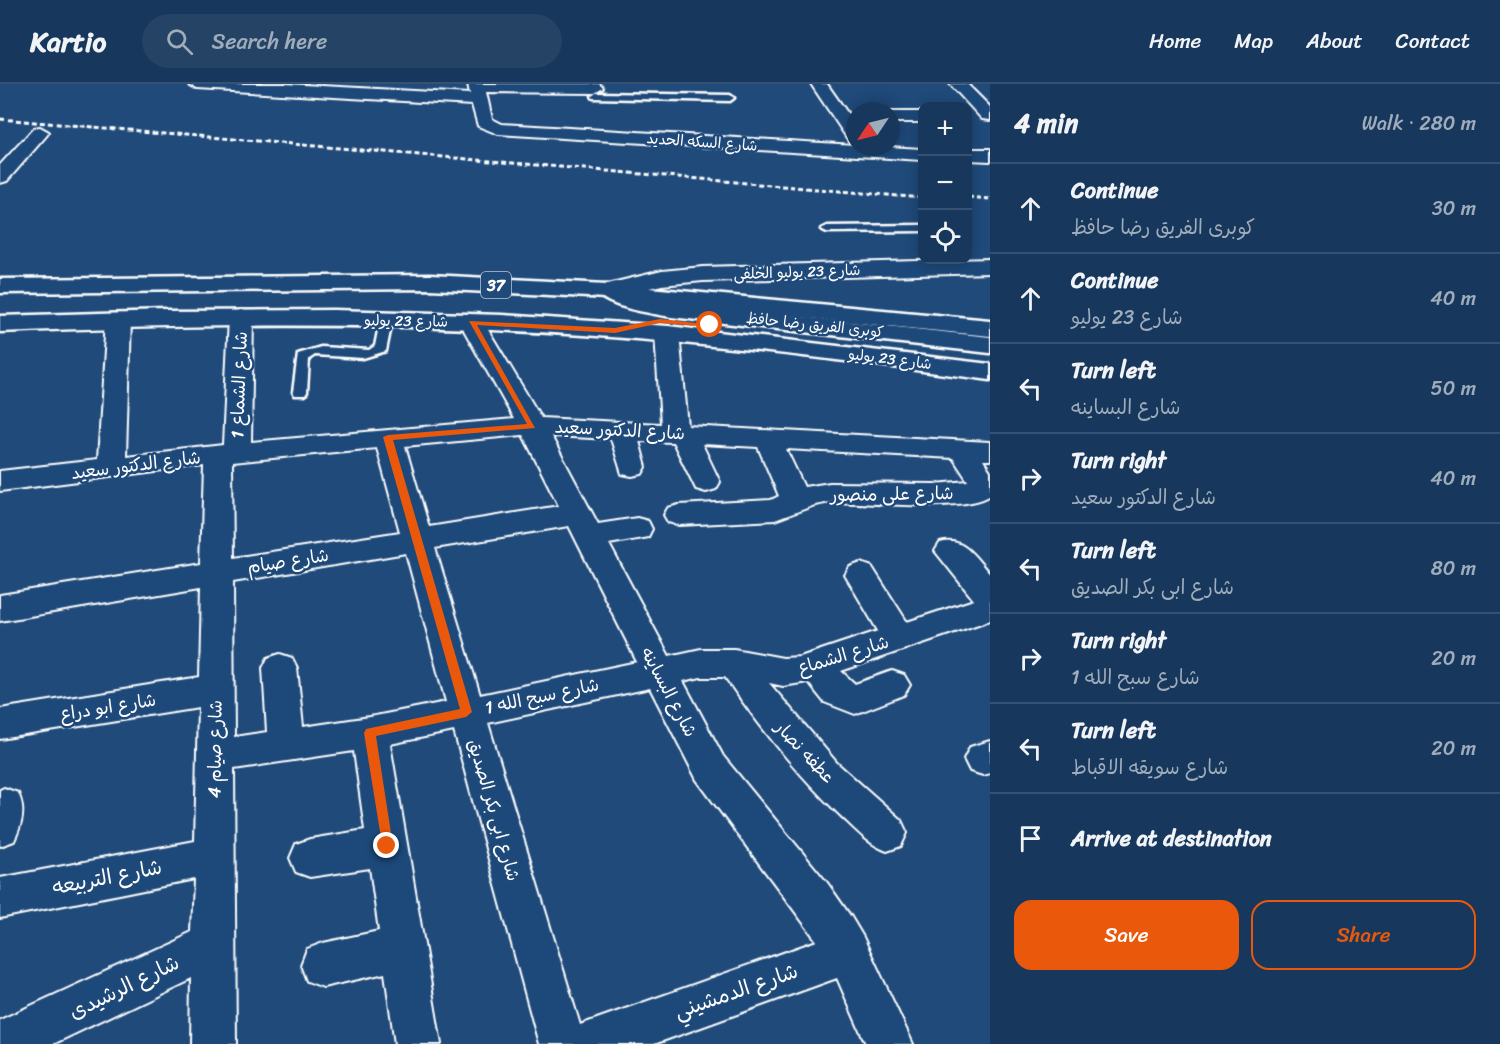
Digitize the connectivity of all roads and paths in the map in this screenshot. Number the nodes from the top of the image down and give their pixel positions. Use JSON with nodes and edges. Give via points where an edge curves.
{"nodes":[{"id":1,"x":198,"y":84,"type":"edge"},
{"id":2,"x":819,"y":84,"type":"edge"},
{"id":3,"x":958,"y":84,"type":"edge"},
{"id":4,"x":530,"y":86,"type":"edge"},
{"id":5,"x":328,"y":88,"type":"edge"},
{"id":6,"x":595,"y":89,"type":"edge"},
{"id":7,"x":404,"y":90,"type":"edge"},
{"id":8,"x":477,"y":90,"type":"edge"},
{"id":9,"x":730,"y":98,"type":"dead end"},
{"id":10,"x":846,"y":115,"type":"edge"},
{"id":11,"x":989,"y":115,"type":"edge"},
{"id":12,"x":972,"y":116,"type":"edge"},
{"id":13,"x":900,"y":117,"type":"edge"},
{"id":14,"x":918,"y":117,"type":"edge"},
{"id":15,"x":40,"y":132,"type":"dead end"},
{"id":16,"x":598,"y":136,"type":"junction"},
{"id":17,"x":846,"y":145,"type":"edge"},
{"id":18,"x":900,"y":152,"type":"edge"},
{"id":19,"x":918,"y":154,"type":"edge"},
{"id":20,"x":972,"y":155,"type":"edge"},
{"id":21,"x":990,"y":155,"type":"edge"},
{"id":22,"x":8,"y":157,"type":"edge"},
{"id":23,"x":0,"y":177,"type":"edge"},
{"id":24,"x":918,"y":228,"type":"edge"},
{"id":25,"x":827,"y":229,"type":"dead end"},
{"id":26,"x":936,"y":264,"type":"edge"},
{"id":27,"x":969,"y":264,"type":"edge"},
{"id":28,"x":990,"y":266,"type":"edge"},
{"id":29,"x":142,"y":283,"type":"junction"},
{"id":30,"x":0,"y":287,"type":"edge"},
{"id":31,"x":607,"y":291,"type":"junction"},
{"id":32,"x":0,"y":309,"type":"edge"},
{"id":33,"x":241,"y":317,"type":"junction"},
{"id":34,"x":124,"y":318,"type":"junction"},
{"id":35,"x":386,"y":321,"type":"junction"},
{"id":36,"x":472,"y":323,"type":"junction"},
{"id":37,"x":0,"y":324,"type":"edge"},
{"id":38,"x":990,"y":328,"type":"edge"},
{"id":39,"x":615,"y":330,"type":"junction"},
{"id":40,"x":667,"y":334,"type":"junction"},
{"id":41,"x":990,"y":345,"type":"edge"},
{"id":42,"x":956,"y":348,"type":"junction"},
{"id":43,"x":990,"y":358,"type":"edge"},
{"id":44,"x":990,"y":372,"type":"edge"},
{"id":45,"x":300,"y":392,"type":"dead end"},
{"id":46,"x":532,"y":426,"type":"junction"},
{"id":47,"x":622,"y":430,"type":"junction"},
{"id":48,"x":679,"y":433,"type":"junction"},
{"id":49,"x":388,"y":437,"type":"junction"},
{"id":50,"x":768,"y":439,"type":"junction"},
{"id":51,"x":976,"y":451,"type":"edge"},
{"id":52,"x":228,"y":454,"type":"junction"},
{"id":53,"x":632,"y":467,"type":"dead end"},
{"id":54,"x":111,"y":468,"type":"junction"},
{"id":55,"x":0,"y":481,"type":"edge"},
{"id":56,"x":706,"y":482,"type":"dead end"},
{"id":57,"x":796,"y":501,"type":"junction"},
{"id":58,"x":679,"y":515,"type":"dead end"},
{"id":59,"x":582,"y":525,"type":"junction"},
{"id":60,"x":637,"y":529,"type":"dead end"},
{"id":61,"x":416,"y":540,"type":"junction"},
{"id":62,"x":951,"y":551,"type":"dead end"},
{"id":63,"x":216,"y":573,"type":"junction"},
{"id":64,"x":861,"y":575,"type":"dead end"},
{"id":65,"x":990,"y":596,"type":"edge"},
{"id":66,"x":990,"y":607,"type":"edge"},
{"id":67,"x":0,"y":608,"type":"edge"},
{"id":68,"x":899,"y":638,"type":"junction"},
{"id":69,"x":734,"y":663,"type":"junction"},
{"id":70,"x":816,"y":667,"type":"junction"},
{"id":71,"x":280,"y":668,"type":"dead end"},
{"id":72,"x":657,"y":672,"type":"junction"},
{"id":73,"x":892,"y":685,"type":"dead end"},
{"id":74,"x":216,"y":689,"type":"junction"},
{"id":75,"x":466,"y":712,"type":"junction"},
{"id":76,"x":0,"y":724,"type":"edge"},
{"id":77,"x":370,"y":733,"type":"junction"},
{"id":78,"x":286,"y":745,"type":"junction"},
{"id":79,"x":214,"y":756,"type":"junction"},
{"id":80,"x":887,"y":833,"type":"dead end"},
{"id":81,"x":387,"y":846,"type":"junction"},
{"id":82,"x":214,"y":856,"type":"junction"},
{"id":83,"x":310,"y":858,"type":"dead end"},
{"id":84,"x":0,"y":898,"type":"edge"},
{"id":85,"x":214,"y":944,"type":"junction"},
{"id":86,"x":403,"y":946,"type":"junction"},
{"id":87,"x":848,"y":952,"type":"junction"},
{"id":88,"x":323,"y":965,"type":"dead end"},
{"id":89,"x":636,"y":1035,"type":"edge"},
{"id":90,"x":4,"y":1043,"type":"edge"},
{"id":91,"x":213,"y":1044,"type":"edge"},
{"id":92,"x":418,"y":1044,"type":"edge"},
{"id":93,"x":562,"y":1044,"type":"edge"},
{"id":94,"x":590,"y":1044,"type":"edge"},
{"id":95,"x":890,"y":1044,"type":"edge"}],
"edges":[{"from":1,"to":5,"type":"street"},
{"from":2,"to":10,"type":"street"},
{"from":3,"to":11,"type":"street"},
{"from":4,"to":6,"type":"street"},
{"from":4,"to":8,"type":"street"},
{"from":5,"to":7,"type":"street"},
{"from":6,"to":9,"type":"lane"},
{"from":6,"to":16,"type":"street"},
{"from":7,"to":8,"type":"street"},
{"from":8,"to":16,"type":"street","name":"شارع السكه الحديد","via":[[484,122],[489,127]]},
{"from":11,"to":12,"type":"street"},
{"from":13,"to":14,"type":"street"},
{"from":15,"to":22,"type":"street"},
{"from":16,"to":17,"type":"street","name":"شارع السكه الحديد"},
{"from":18,"to":19,"type":"street","name":"شارع السكه الحديد"},
{"from":20,"to":21,"type":"street"},
{"from":22,"to":23,"type":"street"},
{"from":24,"to":25,"type":"lane"},
{"from":26,"to":31,"type":"street","name":"شارع 23 يوليو الخلفى","via":[[703,274],[662,278]]},
{"from":27,"to":28,"type":"street","name":"شارع 23 يوليو الخلفى"},
{"from":29,"to":30,"type":"main road","number":"37"},
{"from":29,"to":31,"type":"main road","number":"37","via":[[430,282]]},
{"from":29,"to":34,"type":"main road","via":[[115,296],[112,305]]},
{"from":30,"to":32,"type":"main road","via":[[5,300]]},
{"from":31,"to":38,"type":"main road","number":"37"},
{"from":31,"to":42,"type":"main road","name":"كوبرى الفريق رضا حافظ","via":[[636,303],[671,310]]},
{"from":33,"to":34,"type":"main road","name":"شارع 23 يوليو","number":"37"},
{"from":33,"to":35,"type":"main road","name":"شارع 23 يوليو","number":"37"},
{"from":33,"to":52,"type":"street","name":"شارع الشماع 1"},
{"from":34,"to":37,"type":"main road","name":"شارع 23 يوليو","number":"37"},
{"from":34,"to":54,"type":"street"},
{"from":35,"to":36,"type":"main road","name":"شارع 23 يوليو","number":"37"},
{"from":35,"to":45,"type":"lane","via":[[378,351],[306,354]]},
{"from":36,"to":39,"type":"main road","name":"شارع 23 يوليو","number":"37"},
{"from":36,"to":46,"type":"street","name":"شارع البساينه"},
{"from":39,"to":40,"type":"main road","name":"شارع 23 يوليو","number":"37"},
{"from":39,"to":42,"type":"main road","name":"كوبرى الفريق رضا حافظ","via":[[660,321],[685,322]]},
{"from":40,"to":44,"type":"main road","name":"شارع 23 يوليو","number":"37"},
{"from":40,"to":48,"type":"street"},
{"from":41,"to":42,"type":"main road","name":"كوبرى الفريق رضا حافظ"},
{"from":42,"to":43,"type":"main road","name":"كوبرى الفريق رضا حافظ"},
{"from":46,"to":47,"type":"street","name":"شارع الدكتور سعيد"},
{"from":46,"to":49,"type":"street","name":"شارع الدكتور سعيد"},
{"from":46,"to":59,"type":"street","name":"شارع البساينه"},
{"from":47,"to":48,"type":"street","name":"شارع الدكتور سعيد"},
{"from":47,"to":53,"type":"street"},
{"from":48,"to":50,"type":"street","name":"شارع الدكتور سعيد"},
{"from":48,"to":56,"type":"street"},
{"from":49,"to":52,"type":"street","name":"شارع الدكتور سعيد"},
{"from":49,"to":61,"type":"street","name":"شارع ابى بكر الصديق"},
{"from":50,"to":51,"type":"street","name":"شارع الدكتور سعيد"},
{"from":50,"to":57,"type":"street"},
{"from":51,"to":57,"type":"street","name":"شارع على منصور","via":[[982,481],[976,491],[829,494]]},
{"from":52,"to":54,"type":"street","name":"شارع الدكتور سعيد"},
{"from":52,"to":63,"type":"street","name":"شارع صيام 4"},
{"from":54,"to":55,"type":"street","name":"شارع الدكتور سعيد"},
{"from":57,"to":58,"type":"street","name":"شارع على منصور","via":[[775,510]]},
{"from":59,"to":60,"type":"street","name":"شارع صيام"},
{"from":59,"to":61,"type":"street","name":"شارع صيام"},
{"from":59,"to":72,"type":"street","name":"شارع البساينه"},
{"from":61,"to":63,"type":"street","name":"شارع صيام"},
{"from":61,"to":75,"type":"street","name":"شارع ابى بكر الصديق"},
{"from":62,"to":65,"type":"street"},
{"from":63,"to":67,"type":"street","name":"شارع صيام"},
{"from":63,"to":74,"type":"street","name":"شارع صيام 4"},
{"from":64,"to":68,"type":"street"},
{"from":66,"to":68,"type":"street","name":"شارع الشماع"},
{"from":68,"to":70,"type":"street","name":"شارع الشماع"},
{"from":69,"to":70,"type":"street","name":"شارع الشماع","via":[[783,672]]},
{"from":69,"to":72,"type":"street","name":"شارع الشماع","via":[[701,663]]},
{"from":69,"to":80,"type":"street","name":"عطفه نصار","via":[[774,718],[824,775]]},
{"from":70,"to":73,"type":"street","via":[[837,692],[855,699]]},
{"from":71,"to":78,"type":"street"},
{"from":72,"to":75,"type":"street","name":"شارع سبح الله 1"},
{"from":72,"to":87,"type":"street","name":"شارع البساينه","via":[[710,768],[814,898]]},
{"from":74,"to":76,"type":"street","name":"شارع ابو دراع"},
{"from":74,"to":79,"type":"street","name":"شارع صيام 4"},
{"from":75,"to":77,"type":"street","name":"شارع سبح الله 1"},
{"from":75,"to":93,"type":"street","name":"شارع ابى بكر الصديق"},
{"from":77,"to":78,"type":"street","name":"شارع سبح الله 1"},
{"from":77,"to":81,"type":"street"},
{"from":78,"to":79,"type":"street","name":"شارع سبح الله 1"},
{"from":79,"to":82,"type":"street","name":"شارع صيام 4"},
{"from":81,"to":83,"type":"street"},
{"from":81,"to":86,"type":"street"},
{"from":82,"to":84,"type":"street","name":"شارع التربيعه"},
{"from":82,"to":85,"type":"street","name":"شارع صيام 4"},
{"from":85,"to":90,"type":"street","name":"شارع الرشيدى"},
{"from":85,"to":91,"type":"street","name":"شارع صيام 4"},
{"from":86,"to":88,"type":"street"},
{"from":86,"to":92,"type":"street"},
{"from":87,"to":89,"type":"street","name":"شارع الدمشيني"},
{"from":87,"to":95,"type":"street","name":"شارع البساينه"},
{"from":89,"to":94,"type":"street","name":"شارع الدمشيني"}]}
